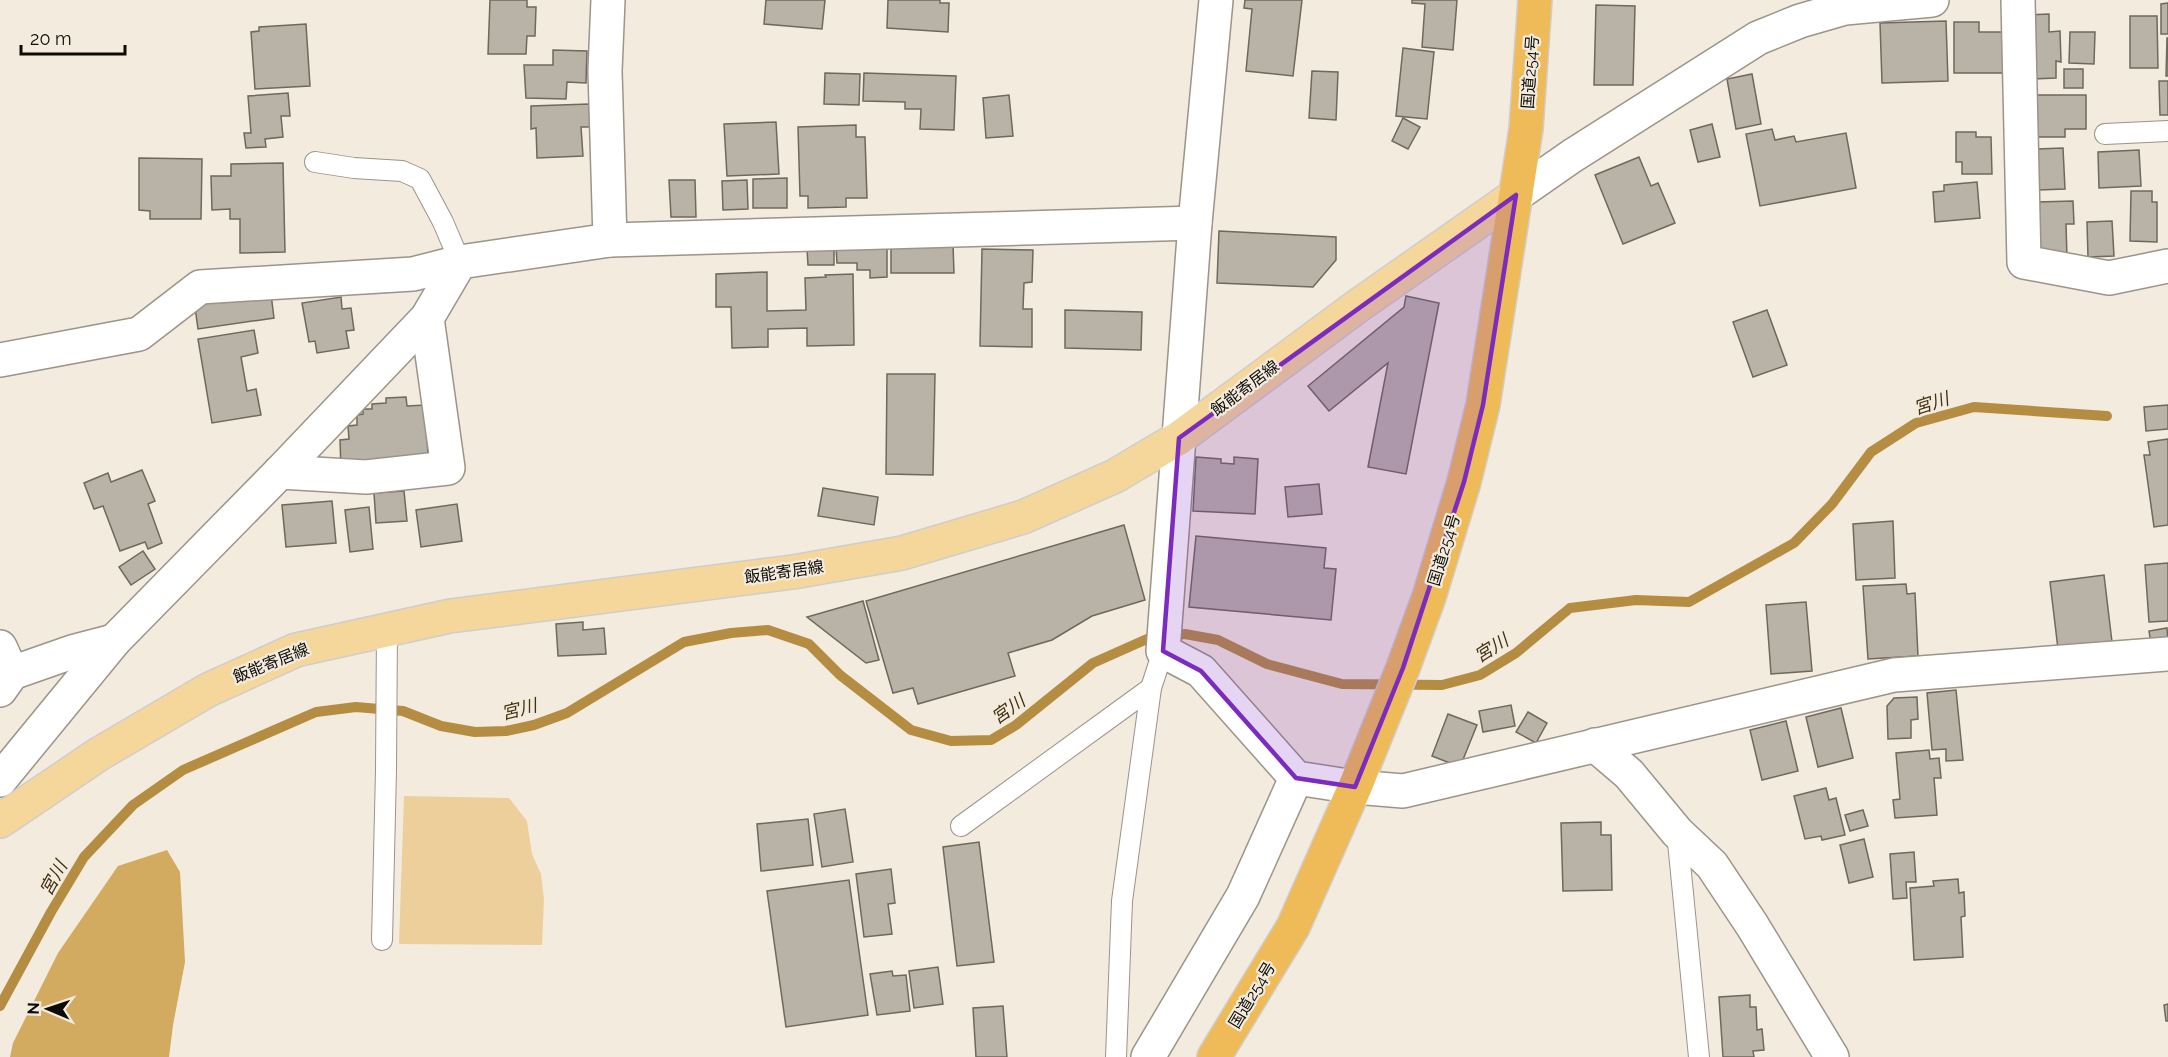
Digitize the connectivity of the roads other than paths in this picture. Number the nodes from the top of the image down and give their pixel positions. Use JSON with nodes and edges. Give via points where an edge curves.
{"nodes":[{"id":1,"x":608,"y":0,"type":"edge"},
{"id":2,"x":1216,"y":0,"type":"edge"},
{"id":3,"x":1535,"y":0,"type":"edge"},
{"id":4,"x":1932,"y":0,"type":"edge"},
{"id":5,"x":2018,"y":0,"type":"edge"},
{"id":6,"x":2168,"y":131,"type":"edge"},
{"id":7,"x":2105,"y":134,"type":"dead end"},
{"id":8,"x":315,"y":162,"type":"dead end"},
{"id":9,"x":1516,"y":195,"type":"junction"},
{"id":10,"x":1195,"y":223,"type":"junction"},
{"id":11,"x":610,"y":240,"type":"junction"},
{"id":12,"x":460,"y":262,"type":"junction"},
{"id":13,"x":2168,"y":266,"type":"edge"},
{"id":14,"x":427,"y":318,"type":"junction"},
{"id":15,"x":0,"y":360,"type":"edge"},
{"id":16,"x":1179,"y":438,"type":"junction"},
{"id":17,"x":280,"y":472,"type":"junction"},
{"id":18,"x":387,"y":629,"type":"junction"},
{"id":19,"x":114,"y":641,"type":"junction"},
{"id":20,"x":1164,"y":641,"type":"junction"},
{"id":21,"x":2168,"y":654,"type":"edge"},
{"id":22,"x":4,"y":670,"type":"edge"},
{"id":23,"x":1151,"y":688,"type":"junction"},
{"id":24,"x":1595,"y":745,"type":"junction"},
{"id":25,"x":1296,"y":778,"type":"junction"},
{"id":26,"x":0,"y":780,"type":"edge"},
{"id":27,"x":1355,"y":787,"type":"junction"},
{"id":28,"x":0,"y":821,"type":"edge"},
{"id":29,"x":961,"y":826,"type":"dead end"},
{"id":30,"x":1677,"y":832,"type":"junction"},
{"id":31,"x":382,"y":940,"type":"dead end"},
{"id":32,"x":1116,"y":1057,"type":"edge"},
{"id":33,"x":1148,"y":1057,"type":"edge"},
{"id":34,"x":1214,"y":1057,"type":"edge"},
{"id":35,"x":1699,"y":1057,"type":"edge"},
{"id":36,"x":1832,"y":1057,"type":"edge"}],
"edges":[{"from":1,"to":11,"type":"street","via":[[605,71]]},
{"from":2,"to":10,"type":"street"},
{"from":3,"to":9,"type":"highway","name":"国道254号","via":[[1526,129]]},
{"from":4,"to":9,"type":"street","via":[[1845,8],[1758,38]]},
{"from":5,"to":13,"type":"street","via":[[2024,262],[2109,278]]},
{"from":6,"to":7,"type":"lane"},
{"from":8,"to":12,"type":"lane","via":[[402,171],[420,179]]},
{"from":9,"to":16,"type":"main road","name":"飯能寄居線"},
{"from":9,"to":27,"type":"highway","name":"国道254号","via":[[1483,405],[1464,482],[1429,597]]},
{"from":10,"to":11,"type":"street"},
{"from":10,"to":16,"type":"street"},
{"from":11,"to":12,"type":"street"},
{"from":12,"to":14,"type":"street"},
{"from":12,"to":15,"type":"street","via":[[413,274],[200,287],[139,334]]},
{"from":14,"to":17,"type":"street"},
{"from":14,"to":17,"type":"street","via":[[448,468],[366,477]]},
{"from":16,"to":18,"type":"main road","name":"飯能寄居線","via":[[1115,476],[1023,517],[903,553],[793,572],[450,616]]},
{"from":16,"to":20,"type":"street"},
{"from":17,"to":19,"type":"street"},
{"from":18,"to":28,"type":"main road","name":"飯能寄居線","via":[[296,650],[208,690],[99,754]]},
{"from":18,"to":31,"type":"lane"},
{"from":19,"to":22,"type":"street"},
{"from":19,"to":26,"type":"street"},
{"from":20,"to":23,"type":"lane"},
{"from":20,"to":25,"type":"street","via":[[1201,671]]},
{"from":21,"to":24,"type":"street","via":[[1894,675]]},
{"from":23,"to":29,"type":"lane"},
{"from":23,"to":32,"type":"lane","via":[[1122,901]]},
{"from":24,"to":27,"type":"street","via":[[1403,791]]},
{"from":24,"to":30,"type":"street","via":[[1629,774]]},
{"from":25,"to":27,"type":"street"},
{"from":25,"to":33,"type":"street","via":[[1243,896]]},
{"from":27,"to":34,"type":"highway","name":"国道254号","via":[[1293,927]]},
{"from":30,"to":35,"type":"lane"},
{"from":30,"to":36,"type":"street","via":[[1712,865]]}]}
